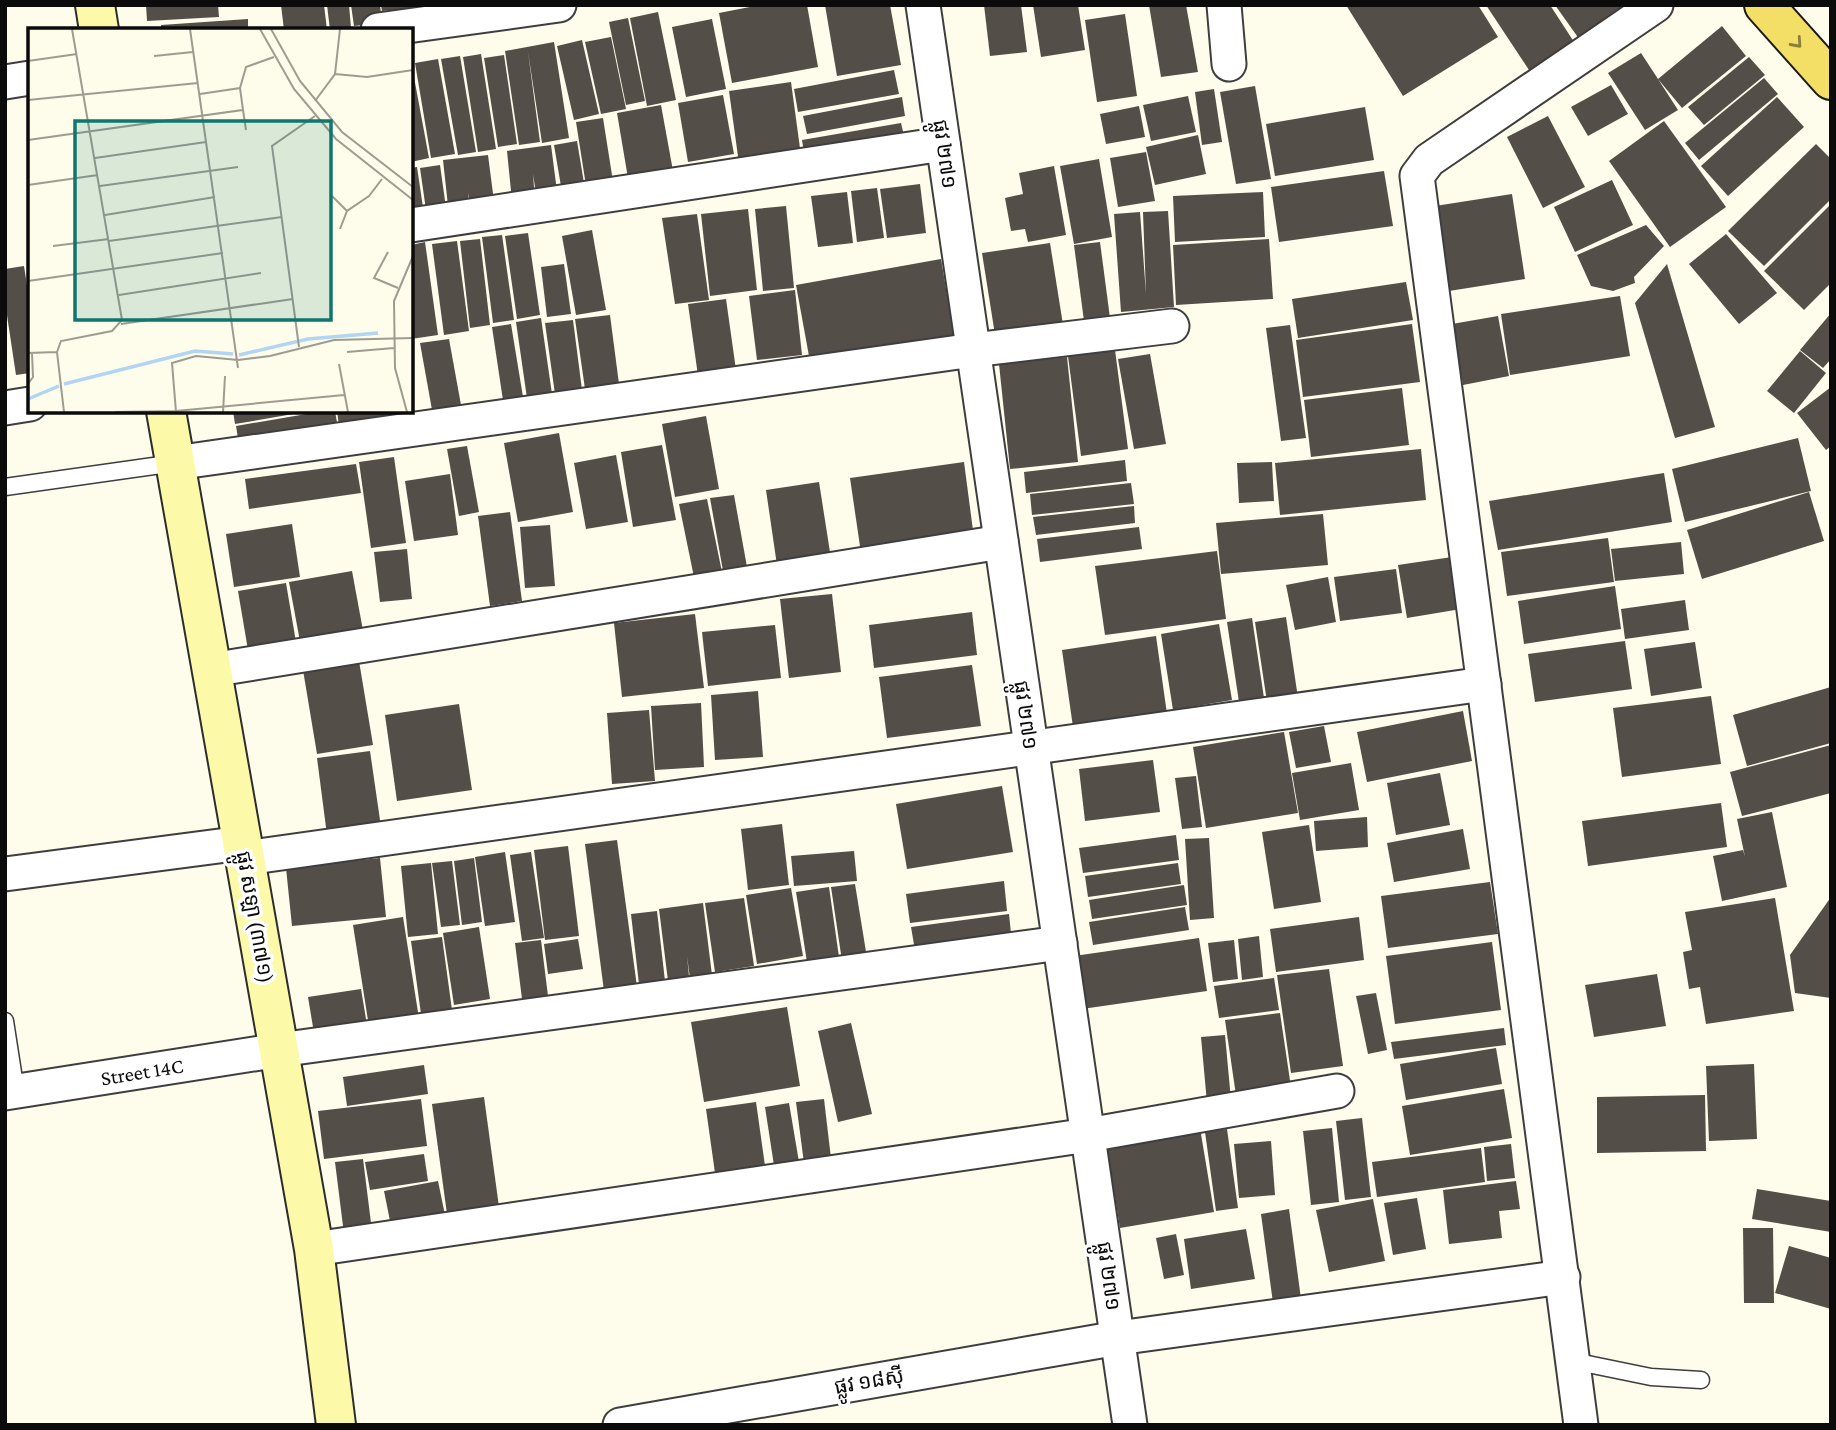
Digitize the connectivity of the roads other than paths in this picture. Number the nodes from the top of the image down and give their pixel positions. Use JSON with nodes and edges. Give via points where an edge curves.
{"nodes":[{"id":1,"x":95,"y":5,"type":"edge"},
{"id":2,"x":559,"y":5,"type":"edge"},
{"id":3,"x":923,"y":5,"type":"edge"},
{"id":4,"x":1224,"y":5,"type":"edge"},
{"id":5,"x":1656,"y":5,"type":"edge"},
{"id":6,"x":1764,"y":5,"type":"edge"},
{"id":7,"x":99,"y":28,"type":"edge"},
{"id":8,"x":392,"y":28,"type":"edge"},
{"id":9,"x":1229,"y":64,"type":"dead end"},
{"id":10,"x":28,"y":78,"type":"edge"},
{"id":11,"x":1831,"y":80,"type":"edge"},
{"id":12,"x":5,"y":82,"type":"edge"},
{"id":13,"x":943,"y":144,"type":"junction"},
{"id":14,"x":413,"y":225,"type":"edge"},
{"id":15,"x":1172,"y":326,"type":"dead end"},
{"id":16,"x":973,"y":350,"type":"junction"},
{"id":17,"x":28,"y":404,"type":"edge"},
{"id":18,"x":5,"y":408,"type":"edge"},
{"id":19,"x":166,"y":413,"type":"edge"},
{"id":20,"x":175,"y":463,"type":"junction"},
{"id":21,"x":5,"y":487,"type":"edge"},
{"id":22,"x":1001,"y":542,"type":"junction"},
{"id":23,"x":211,"y":670,"type":"junction"},
{"id":24,"x":1484,"y":684,"type":"junction"},
{"id":25,"x":1031,"y":745,"type":"junction"},
{"id":26,"x":243,"y":850,"type":"junction"},
{"id":27,"x":5,"y":874,"type":"edge"},
{"id":28,"x":1060,"y":943,"type":"junction"},
{"id":29,"x":5,"y":1021,"type":"edge"},
{"id":30,"x":279,"y":1050,"type":"junction"},
{"id":31,"x":1337,"y":1091,"type":"dead end"},
{"id":32,"x":10,"y":1093,"type":"edge"},
{"id":33,"x":1088,"y":1135,"type":"junction"},
{"id":34,"x":314,"y":1249,"type":"junction"},
{"id":35,"x":1563,"y":1277,"type":"junction"},
{"id":36,"x":1118,"y":1338,"type":"junction"},
{"id":37,"x":1573,"y":1361,"type":"junction"},
{"id":38,"x":1701,"y":1380,"type":"dead end"},
{"id":39,"x":336,"y":1425,"type":"edge"},
{"id":40,"x":620,"y":1425,"type":"edge"},
{"id":41,"x":1130,"y":1425,"type":"edge"},
{"id":42,"x":1581,"y":1425,"type":"edge"}],
"edges":[{"from":1,"to":7,"type":"street"},
{"from":2,"to":8,"type":"street"},
{"from":3,"to":13,"type":"street","name":"ផ្លូវ ២៧១"},
{"from":4,"to":9,"type":"street"},
{"from":5,"to":24,"type":"street","via":[[1429,160],[1417,176]]},
{"from":6,"to":11,"type":"main road","one_way":true},
{"from":10,"to":12,"type":"street"},
{"from":13,"to":14,"type":"street"},
{"from":13,"to":16,"type":"street","name":"ផ្លូវ ២៧១"},
{"from":15,"to":16,"type":"street"},
{"from":16,"to":20,"type":"street"},
{"from":16,"to":22,"type":"street","name":"ផ្លូវ ២៧១"},
{"from":17,"to":18,"type":"street"},
{"from":19,"to":20,"type":"street","name":"ផ្លូវ សឡា (៣៧១)"},
{"from":20,"to":21,"type":"lane"},
{"from":20,"to":23,"type":"street","name":"ផ្លូវ សឡា (៣៧១)"},
{"from":22,"to":23,"type":"street"},
{"from":22,"to":25,"type":"street","name":"ផ្លូវ ២៧១"},
{"from":23,"to":26,"type":"street","name":"ផ្លូវ សឡា (៣៧១)"},
{"from":24,"to":25,"type":"street"},
{"from":24,"to":35,"type":"street"},
{"from":25,"to":26,"type":"street"},
{"from":25,"to":28,"type":"street","name":"ផ្លូវ ២៧១"},
{"from":26,"to":27,"type":"street"},
{"from":26,"to":30,"type":"street","name":"ផ្លូវ សឡា (៣៧១)"},
{"from":28,"to":30,"type":"street","name":"Street 14C"},
{"from":28,"to":33,"type":"street","name":"ផ្លូវ ២៧១"},
{"from":29,"to":32,"type":"lane"},
{"from":30,"to":32,"type":"street","name":"Street 14C"},
{"from":30,"to":34,"type":"street","name":"ផ្លូវ សឡា (៣៧១)"},
{"from":31,"to":33,"type":"street"},
{"from":33,"to":34,"type":"street"},
{"from":33,"to":36,"type":"street","name":"ផ្លូវ ២៧១"},
{"from":34,"to":39,"type":"street","name":"ផ្លូវ សឡា (៣៧១)"},
{"from":35,"to":36,"type":"street","name":"ផ្លូវ ១៨ស៊ី"},
{"from":35,"to":37,"type":"street"},
{"from":36,"to":40,"type":"street","name":"ផ្លូវ ១៨ស៊ី"},
{"from":36,"to":41,"type":"street","name":"ផ្លូវ ២៧១"},
{"from":37,"to":38,"type":"lane","via":[[1651,1377]]},
{"from":37,"to":42,"type":"street"}]}
